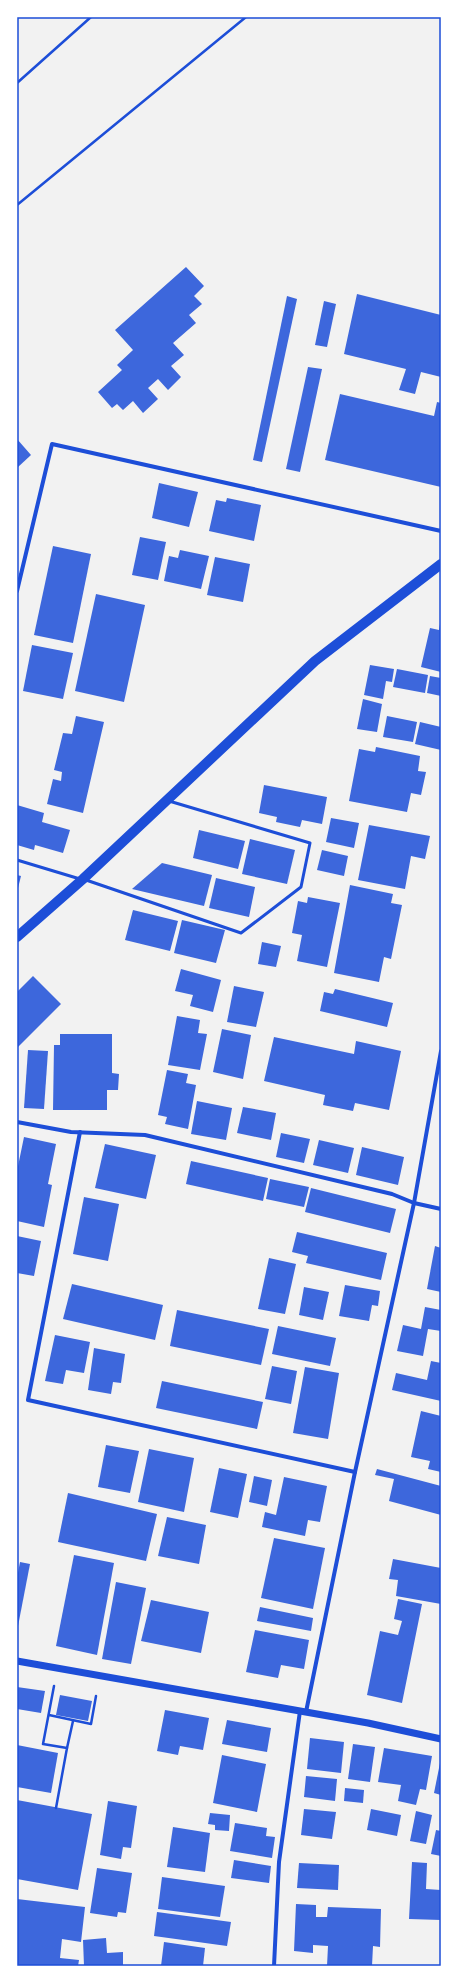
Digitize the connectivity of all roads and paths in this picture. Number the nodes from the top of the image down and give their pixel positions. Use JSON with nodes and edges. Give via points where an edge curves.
{"nodes":[{"id":1,"x":91,"y":17,"type":"edge"},
{"id":2,"x":246,"y":17,"type":"edge"},
{"id":3,"x":17,"y":83,"type":"edge"},
{"id":4,"x":17,"y":205,"type":"edge"},
{"id":5,"x":441,"y":531,"type":"edge"},
{"id":6,"x":441,"y":564,"type":"edge"},
{"id":7,"x":17,"y":591,"type":"edge"},
{"id":8,"x":166,"y":800,"type":"junction"},
{"id":9,"x":17,"y":860,"type":"edge"},
{"id":10,"x":83,"y":880,"type":"junction"},
{"id":11,"x":18,"y":936,"type":"edge"},
{"id":12,"x":441,"y":1051,"type":"edge"},
{"id":13,"x":17,"y":1122,"type":"edge"},
{"id":14,"x":80,"y":1132,"type":"junction"},
{"id":15,"x":414,"y":1204,"type":"junction"},
{"id":16,"x":441,"y":1210,"type":"edge"},
{"id":17,"x":356,"y":1472,"type":"junction"},
{"id":18,"x":17,"y":1661,"type":"edge"},
{"id":19,"x":57,"y":1668,"type":"junction"},
{"id":20,"x":99,"y":1676,"type":"junction"},
{"id":21,"x":303,"y":1712,"type":"junction"},
{"id":22,"x":49,"y":1715,"type":"junction"},
{"id":23,"x":73,"y":1721,"type":"junction"},
{"id":24,"x":441,"y":1739,"type":"edge"},
{"id":25,"x":67,"y":1748,"type":"junction"},
{"id":26,"x":56,"y":1808,"type":"dead end"},
{"id":27,"x":274,"y":1966,"type":"edge"}],
"edges":[{"from":1,"to":3,"type":"path"},
{"from":2,"to":4,"type":"path"},
{"from":5,"to":7,"type":"street","via":[[52,444]]},
{"from":6,"to":8,"type":"main road","via":[[315,661]]},
{"from":8,"to":10,"type":"main road"},
{"from":8,"to":10,"type":"lane","via":[[310,843],[301,887],[241,933]]},
{"from":9,"to":10,"type":"lane"},
{"from":10,"to":11,"type":"main road"},
{"from":12,"to":15,"type":"street"},
{"from":13,"to":14,"type":"street"},
{"from":14,"to":15,"type":"street","via":[[145,1135],[392,1194]]},
{"from":14,"to":17,"type":"street","via":[[28,1400]]},
{"from":15,"to":16,"type":"street"},
{"from":15,"to":17,"type":"street"},
{"from":17,"to":21,"type":"street"},
{"from":18,"to":19,"type":"street"},
{"from":19,"to":20,"type":"street"},
{"from":19,"to":22,"type":"path"},
{"from":20,"to":21,"type":"street"},
{"from":20,"to":23,"type":"path","via":[[91,1724]]},
{"from":21,"to":24,"type":"street"},
{"from":21,"to":27,"type":"street","via":[[280,1862]]},
{"from":22,"to":23,"type":"path"},
{"from":22,"to":25,"type":"path","via":[[43,1744]]},
{"from":23,"to":25,"type":"path"},
{"from":25,"to":26,"type":"path"}]}
